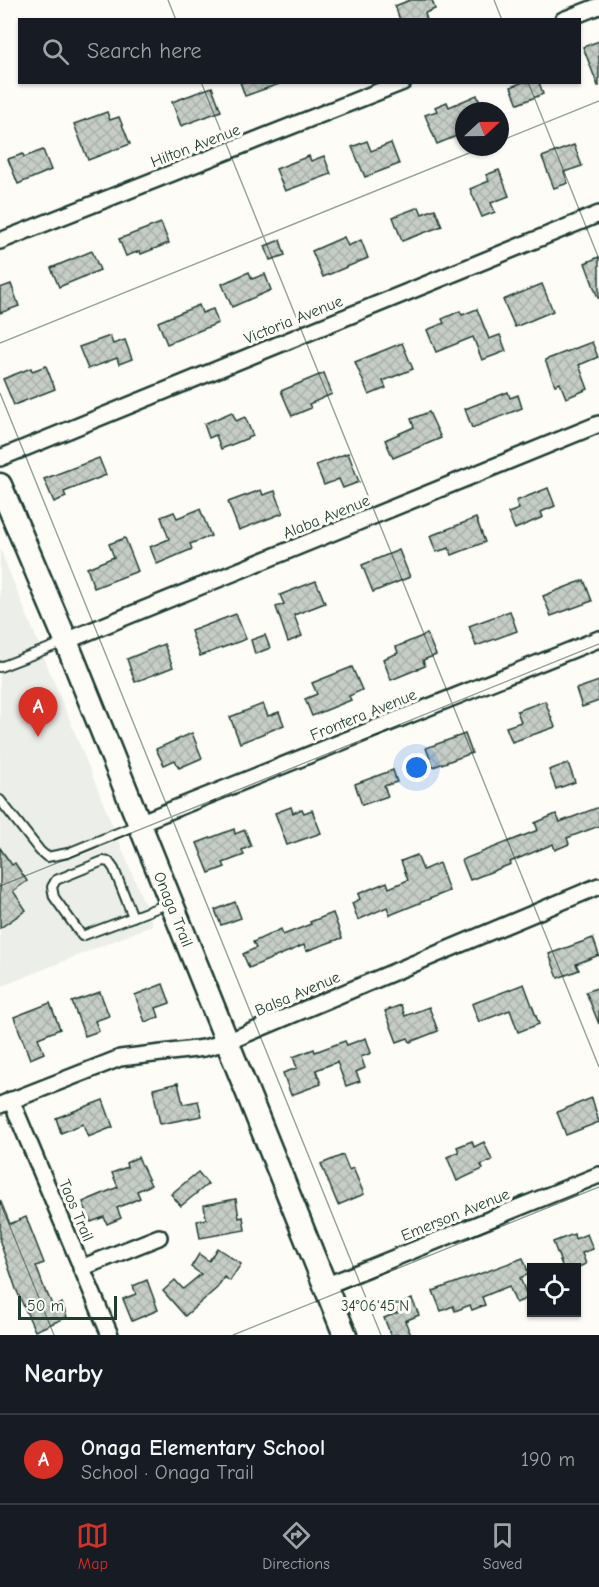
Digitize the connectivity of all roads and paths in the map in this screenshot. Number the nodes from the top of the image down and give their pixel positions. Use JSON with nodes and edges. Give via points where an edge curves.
{"nodes":[{"id":1,"x":599,"y":6,"type":"edge"},
{"id":2,"x":568,"y":18,"type":"edge"},
{"id":3,"x":398,"y":84,"type":"edge"},
{"id":4,"x":599,"y":214,"type":"edge"},
{"id":5,"x":0,"y":241,"type":"edge"},
{"id":6,"x":599,"y":424,"type":"edge"},
{"id":7,"x":0,"y":458,"type":"edge"},
{"id":8,"x":0,"y":485,"type":"edge"},
{"id":9,"x":599,"y":639,"type":"edge"},
{"id":10,"x":66,"y":641,"type":"junction"},
{"id":11,"x":0,"y":667,"type":"edge"},
{"id":12,"x":0,"y":800,"type":"edge"},
{"id":13,"x":140,"y":823,"type":"junction"},
{"id":14,"x":599,"y":886,"type":"edge"},
{"id":15,"x":171,"y":902,"type":"junction"},
{"id":16,"x":133,"y":917,"type":"junction"},
{"id":17,"x":227,"y":1042,"type":"junction"},
{"id":18,"x":6,"y":1102,"type":"edge"},
{"id":19,"x":599,"y":1175,"type":"edge"},
{"id":20,"x":159,"y":1237,"type":"dead end"},
{"id":21,"x":81,"y":1268,"type":"junction"},
{"id":22,"x":325,"y":1286,"type":"junction"},
{"id":23,"x":110,"y":1335,"type":"edge"},
{"id":24,"x":345,"y":1335,"type":"edge"}],
"edges":[{"from":1,"to":2,"type":"street"},
{"from":3,"to":5,"type":"street","name":"Hilton Avenue"},
{"from":4,"to":7,"type":"street","name":"Victoria Avenue"},
{"from":6,"to":10,"type":"street","name":"Alaba Avenue"},
{"from":8,"to":10,"type":"street","name":"Onaga Trail"},
{"from":9,"to":13,"type":"street","name":"Frontera Avenue"},
{"from":10,"to":11,"type":"lane"},
{"from":10,"to":13,"type":"street","name":"Onaga Trail"},
{"from":12,"to":13,"type":"lane","via":[[47,857],[68,853]]},
{"from":13,"to":15,"type":"street","name":"Onaga Trail"},
{"from":14,"to":17,"type":"street","name":"Balsa Avenue"},
{"from":15,"to":16,"type":"lane"},
{"from":15,"to":17,"type":"street","name":"Onaga Trail"},
{"from":16,"to":16,"type":"lane","via":[[82,936],[54,897],[52,887],[57,880],[106,861],[114,869]]},
{"from":17,"to":18,"type":"street","name":"Balsa Avenue","via":[[120,1058]]},
{"from":17,"to":22,"type":"street","name":"Onaga Trail"},
{"from":18,"to":21,"type":"street","name":"Taos Trail"},
{"from":19,"to":22,"type":"street","name":"Emerson Avenue"},
{"from":20,"to":21,"type":"street"},
{"from":21,"to":23,"type":"street","name":"Taos Trail"},
{"from":22,"to":24,"type":"street","name":"Onaga Trail"}]}
